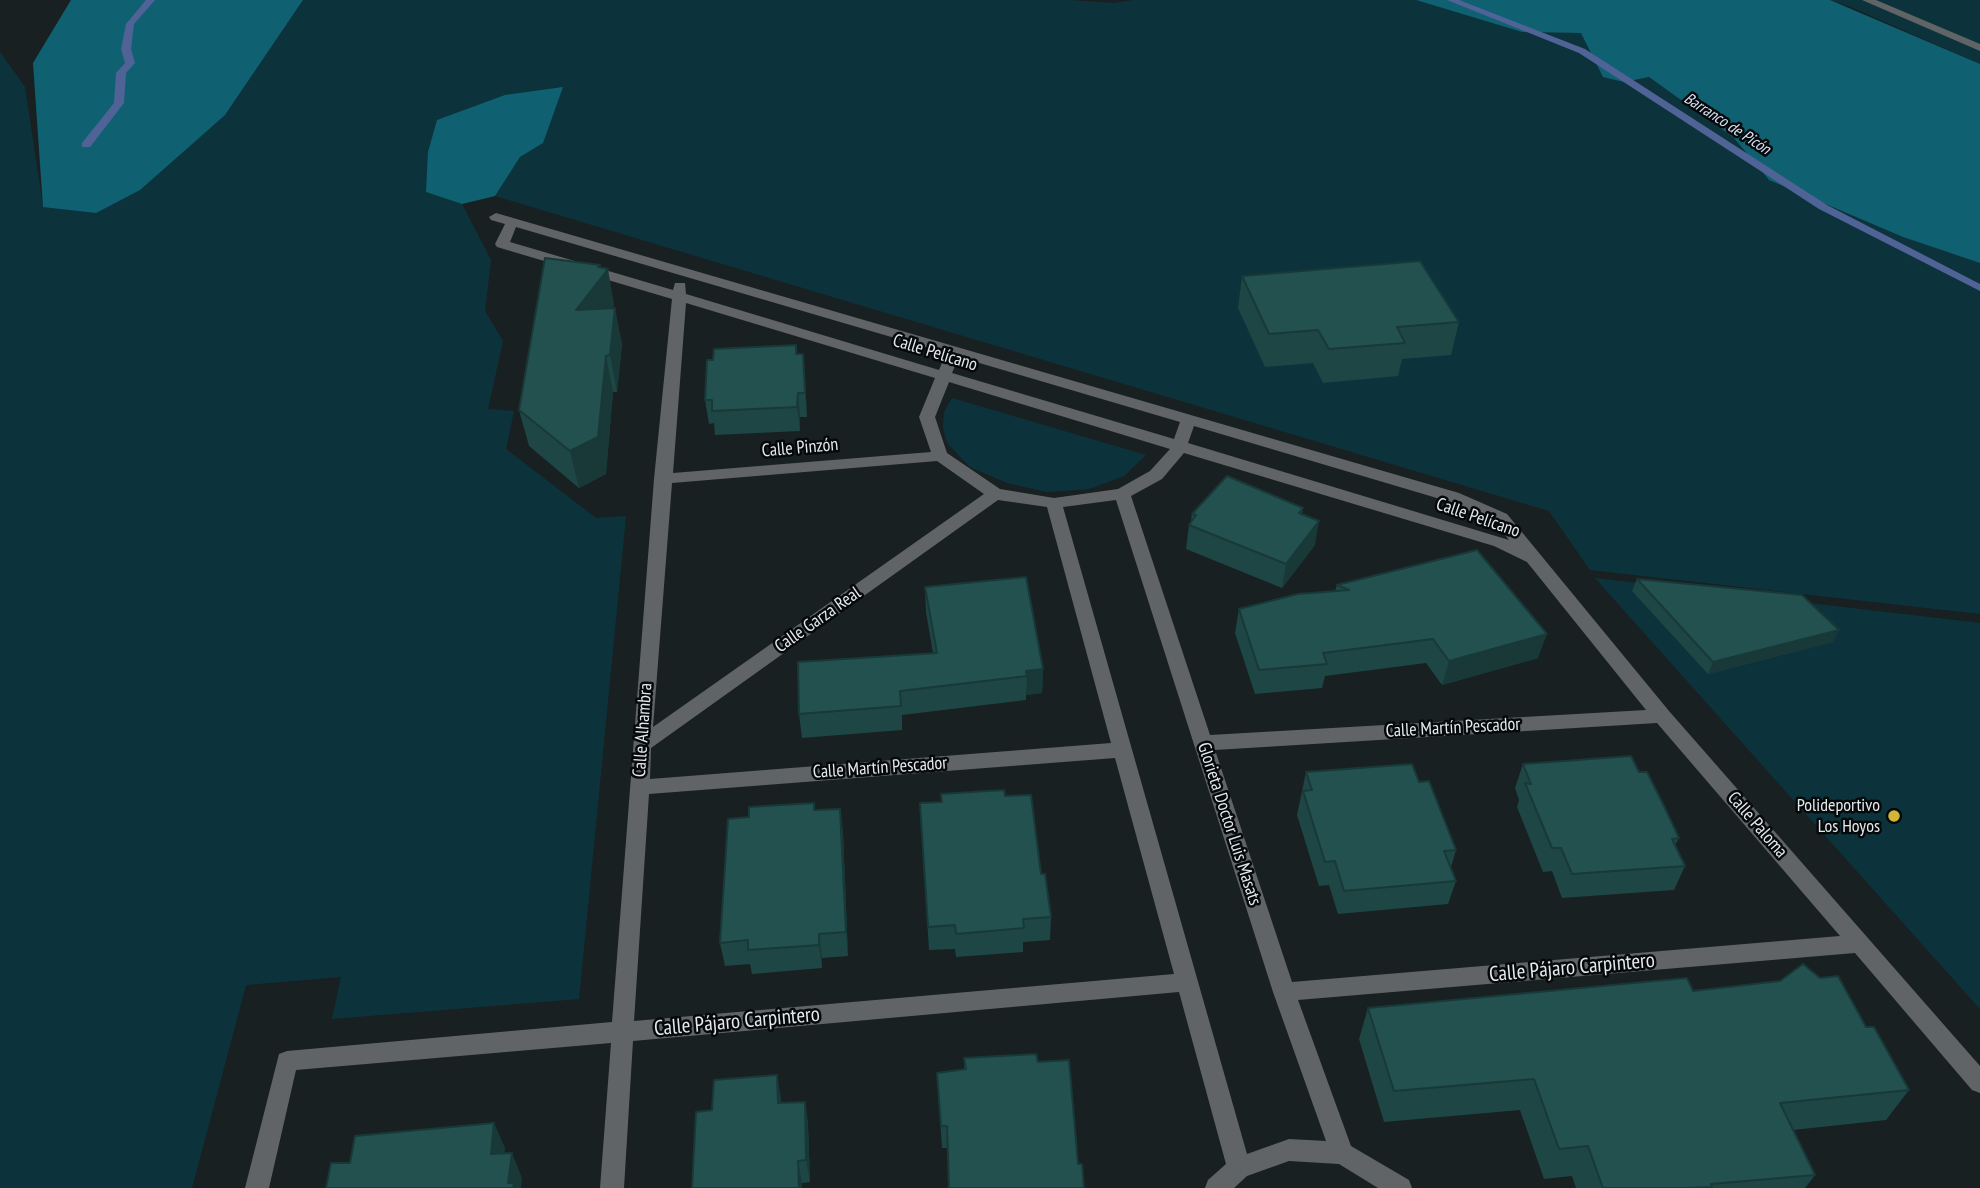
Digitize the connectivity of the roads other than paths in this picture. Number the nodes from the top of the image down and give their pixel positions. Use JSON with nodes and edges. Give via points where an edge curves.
{"nodes":[{"id":1,"x":1867,"y":0,"type":"edge"},
{"id":2,"x":1980,"y":48,"type":"edge"},
{"id":3,"x":681,"y":272,"type":"junction"},
{"id":4,"x":679,"y":296,"type":"junction"},
{"id":5,"x":954,"y":351,"type":"junction"},
{"id":6,"x":942,"y":375,"type":"junction"},
{"id":7,"x":1189,"y":420,"type":"junction"},
{"id":8,"x":1179,"y":447,"type":"junction"},
{"id":9,"x":940,"y":456,"type":"junction"},
{"id":10,"x":662,"y":479,"type":"junction"},
{"id":11,"x":995,"y":494,"type":"junction"},
{"id":12,"x":1122,"y":494,"type":"junction"},
{"id":13,"x":1054,"y":503,"type":"junction"},
{"id":14,"x":1539,"y":562,"type":"junction"},
{"id":15,"x":1662,"y":716,"type":"junction"},
{"id":16,"x":1203,"y":743,"type":"junction"},
{"id":17,"x":642,"y":745,"type":"junction"},
{"id":18,"x":1121,"y":750,"type":"junction"},
{"id":19,"x":640,"y":787,"type":"junction"},
{"id":20,"x":1860,"y":944,"type":"junction"},
{"id":21,"x":1187,"y":982,"type":"junction"},
{"id":22,"x":1284,"y":992,"type":"junction"},
{"id":23,"x":622,"y":1032,"type":"junction"},
{"id":24,"x":1980,"y":1083,"type":"edge"},
{"id":25,"x":1342,"y":1153,"type":"junction"},
{"id":26,"x":1239,"y":1168,"type":"junction"},
{"id":27,"x":257,"y":1188,"type":"edge"},
{"id":28,"x":612,"y":1188,"type":"edge"},
{"id":29,"x":1217,"y":1188,"type":"edge"},
{"id":30,"x":1400,"y":1188,"type":"edge"}],
"edges":[{"from":1,"to":2,"type":"street"},
{"from":3,"to":4,"type":"street","name":"Calle Alhambra"},
{"from":3,"to":4,"type":"street","name":"Calle Pelícano","via":[[504,220],[502,244]]},
{"from":3,"to":5,"type":"street","name":"Calle Pelícano"},
{"from":4,"to":6,"type":"street","name":"Calle Pelícano"},
{"from":4,"to":10,"type":"street","name":"Calle Alhambra"},
{"from":5,"to":6,"type":"street"},
{"from":5,"to":7,"type":"street","name":"Calle Pelícano"},
{"from":6,"to":8,"type":"street","name":"Calle Pelícano"},
{"from":6,"to":9,"type":"street","via":[[927,417]]},
{"from":7,"to":8,"type":"street"},
{"from":7,"to":14,"type":"street","name":"Calle Pelícano","via":[[1453,498],[1501,518]]},
{"from":8,"to":12,"type":"street","via":[[1156,475]]},
{"from":8,"to":14,"type":"street","name":"Calle Pelícano","via":[[1500,542]]},
{"from":9,"to":10,"type":"street","name":"Calle Pinzón"},
{"from":9,"to":11,"type":"street"},
{"from":10,"to":17,"type":"street","name":"Calle Alhambra"},
{"from":11,"to":13,"type":"street"},
{"from":11,"to":17,"type":"street","name":"Calle Garza Real"},
{"from":12,"to":13,"type":"street"},
{"from":12,"to":16,"type":"street","name":"Glorieta Doctor Luis Masats"},
{"from":13,"to":18,"type":"street"},
{"from":14,"to":15,"type":"street","name":"Calle Paloma"},
{"from":15,"to":16,"type":"street","name":"Calle Martín Pescador"},
{"from":15,"to":20,"type":"street","name":"Calle Paloma"},
{"from":16,"to":22,"type":"street","name":"Glorieta Doctor Luis Masats"},
{"from":17,"to":19,"type":"street","name":"Calle Alhambra"},
{"from":18,"to":19,"type":"street","name":"Calle Martín Pescador"},
{"from":18,"to":21,"type":"street"},
{"from":19,"to":23,"type":"street","name":"Calle Alhambra"},
{"from":20,"to":22,"type":"street","name":"Calle Pájaro Carpintero"},
{"from":20,"to":24,"type":"street","name":"Calle Paloma"},
{"from":21,"to":23,"type":"street","name":"Calle Pájaro Carpintero"},
{"from":21,"to":26,"type":"street"},
{"from":22,"to":25,"type":"street","name":"Glorieta Doctor Luis Masats"},
{"from":23,"to":27,"type":"street","name":"Calle Pájaro Carpintero","via":[[287,1061]]},
{"from":23,"to":28,"type":"street","name":"Calle Alhambra"},
{"from":25,"to":26,"type":"street","via":[[1289,1150]]},
{"from":25,"to":30,"type":"street"},
{"from":26,"to":29,"type":"street"}]}
